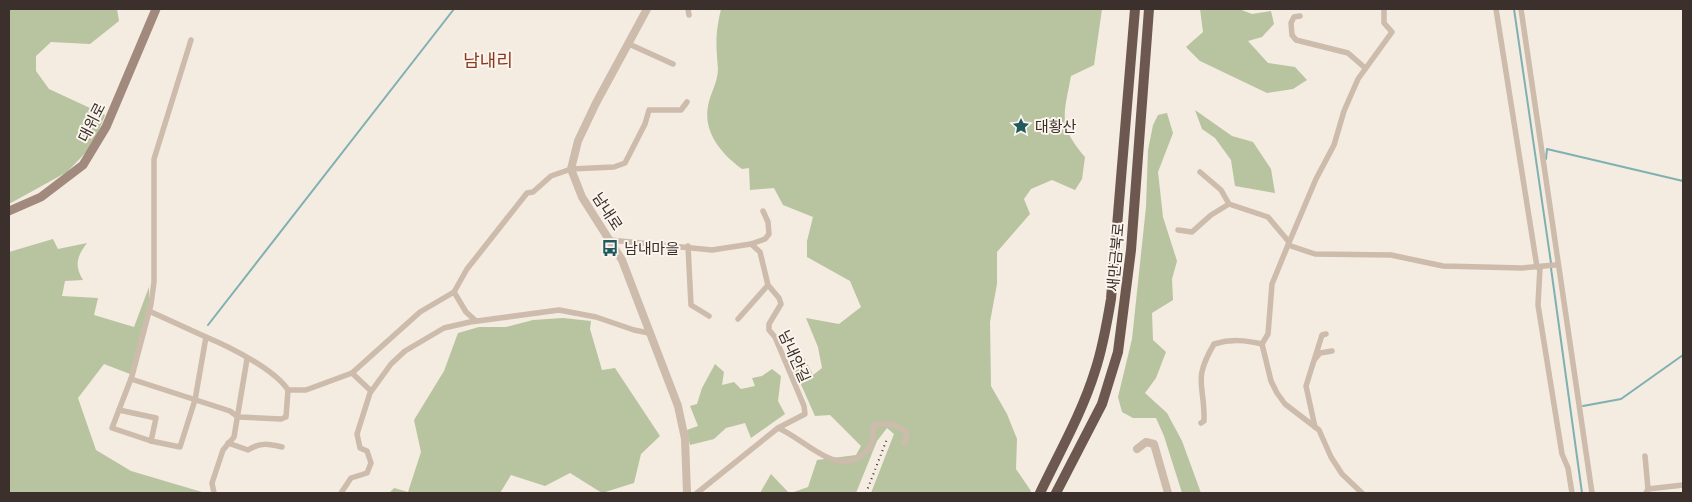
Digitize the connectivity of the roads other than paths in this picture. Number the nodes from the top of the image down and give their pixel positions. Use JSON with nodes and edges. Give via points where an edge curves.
{"nodes":[{"id":1,"x":156,"y":9,"type":"edge"},
{"id":2,"x":647,"y":9,"type":"edge"},
{"id":3,"x":1135,"y":9,"type":"edge"},
{"id":4,"x":1149,"y":9,"type":"edge"},
{"id":5,"x":1384,"y":9,"type":"edge"},
{"id":6,"x":1496,"y":9,"type":"edge"},
{"id":7,"x":1521,"y":9,"type":"edge"},
{"id":8,"x":1300,"y":16,"type":"dead end"},
{"id":9,"x":191,"y":40,"type":"dead end"},
{"id":10,"x":629,"y":44,"type":"junction"},
{"id":11,"x":673,"y":64,"type":"dead end"},
{"id":12,"x":1364,"y":67,"type":"junction"},
{"id":13,"x":687,"y":102,"type":"dead end"},
{"id":14,"x":571,"y":169,"type":"junction"},
{"id":15,"x":1200,"y":172,"type":"dead end"},
{"id":16,"x":1229,"y":204,"type":"junction"},
{"id":17,"x":9,"y":211,"type":"edge"},
{"id":18,"x":762,"y":211,"type":"dead end"},
{"id":19,"x":1178,"y":230,"type":"dead end"},
{"id":20,"x":610,"y":240,"type":"junction"},
{"id":21,"x":1288,"y":243,"type":"junction"},
{"id":22,"x":750,"y":244,"type":"junction"},
{"id":23,"x":688,"y":246,"type":"junction"},
{"id":24,"x":1555,"y":265,"type":"dead end"},
{"id":25,"x":1540,"y":267,"type":"junction"},
{"id":26,"x":768,"y":285,"type":"junction"},
{"id":27,"x":454,"y":292,"type":"junction"},
{"id":28,"x":149,"y":311,"type":"junction"},
{"id":29,"x":709,"y":316,"type":"dead end"},
{"id":30,"x":738,"y":319,"type":"dead end"},
{"id":31,"x":476,"y":322,"type":"junction"},
{"id":32,"x":649,"y":333,"type":"junction"},
{"id":33,"x":1326,"y":334,"type":"dead end"},
{"id":34,"x":206,"y":337,"type":"junction"},
{"id":35,"x":1262,"y":344,"type":"junction"},
{"id":36,"x":1332,"y":351,"type":"dead end"},
{"id":37,"x":247,"y":359,"type":"junction"},
{"id":38,"x":1312,"y":362,"type":"junction"},
{"id":39,"x":352,"y":373,"type":"junction"},
{"id":40,"x":131,"y":379,"type":"junction"},
{"id":41,"x":288,"y":390,"type":"junction"},
{"id":42,"x":371,"y":391,"type":"junction"},
{"id":43,"x":195,"y":400,"type":"junction"},
{"id":44,"x":119,"y":410,"type":"junction"},
{"id":45,"x":238,"y":417,"type":"junction"},
{"id":46,"x":1201,"y":423,"type":"dead end"},
{"id":47,"x":1315,"y":427,"type":"junction"},
{"id":48,"x":778,"y":428,"type":"junction"},
{"id":49,"x":151,"y":441,"type":"junction"},
{"id":50,"x":228,"y":443,"type":"junction"},
{"id":51,"x":904,"y":443,"type":"dead end"},
{"id":52,"x":282,"y":447,"type":"dead end"},
{"id":53,"x":1137,"y":449,"type":"dead end"},
{"id":54,"x":1645,"y":456,"type":"dead end"},
{"id":55,"x":1683,"y":485,"type":"edge"},
{"id":56,"x":1647,"y":491,"type":"edge"},
{"id":57,"x":214,"y":493,"type":"edge"},
{"id":58,"x":341,"y":493,"type":"edge"},
{"id":59,"x":687,"y":493,"type":"edge"},
{"id":60,"x":697,"y":493,"type":"edge"},
{"id":61,"x":1040,"y":493,"type":"edge"},
{"id":62,"x":1056,"y":493,"type":"edge"},
{"id":63,"x":1168,"y":493,"type":"edge"},
{"id":64,"x":1362,"y":493,"type":"edge"},
{"id":65,"x":1572,"y":493,"type":"edge"},
{"id":66,"x":1592,"y":493,"type":"edge"}],
"edges":[{"from":1,"to":17,"type":"main road","name":"대위로","via":[[106,127],[88,157],[41,197]]},
{"from":2,"to":10,"type":"street"},
{"from":3,"to":61,"type":"highway","name":"새만금북로","via":[[1111,299],[1104,339],[1082,405]]},
{"from":4,"to":62,"type":"highway","name":"새만금북로","via":[[1131,250],[1118,352],[1102,404]]},
{"from":5,"to":12,"type":"street","via":[[1384,23],[1392,32]]},
{"from":6,"to":25,"type":"street"},
{"from":7,"to":66,"type":"street"},
{"from":8,"to":12,"type":"street","via":[[1291,22],[1292,36],[1296,40],[1348,53]]},
{"from":9,"to":28,"type":"street","via":[[154,159],[154,282]]},
{"from":10,"to":11,"type":"street"},
{"from":10,"to":14,"type":"street","via":[[578,141]]},
{"from":12,"to":21,"type":"street","via":[[1344,110],[1334,145]]},
{"from":13,"to":14,"type":"street","via":[[681,110],[649,110],[625,164]]},
{"from":14,"to":20,"type":"street","name":"남내로","via":[[582,197]]},
{"from":14,"to":27,"type":"street","via":[[551,176],[533,192],[527,193],[467,269]]},
{"from":15,"to":16,"type":"street","via":[[1216,185]]},
{"from":16,"to":19,"type":"street","via":[[1192,232]]},
{"from":16,"to":21,"type":"street","via":[[1268,217]]},
{"from":18,"to":22,"type":"street","via":[[768,222],[769,234],[765,239]]},
{"from":20,"to":23,"type":"street"},
{"from":20,"to":32,"type":"street","name":"남내로","via":[[622,260]]},
{"from":21,"to":25,"type":"street","via":[[1315,254],[1391,255],[1443,266]]},
{"from":21,"to":35,"type":"street","via":[[1272,284],[1268,334]]},
{"from":22,"to":23,"type":"street","via":[[712,250]]},
{"from":22,"to":26,"type":"street","name":"남내안길","via":[[760,252]]},
{"from":23,"to":29,"type":"street","via":[[691,305]]},
{"from":24,"to":25,"type":"street"},
{"from":25,"to":65,"type":"street","via":[[1538,305],[1562,454]]},
{"from":26,"to":30,"type":"street"},
{"from":26,"to":48,"type":"street","name":"남내안길","via":[[780,298],[781,304],[769,324],[769,330],[786,362],[805,414]]},
{"from":27,"to":31,"type":"street"},
{"from":27,"to":39,"type":"street","via":[[420,312]]},
{"from":28,"to":34,"type":"street"},
{"from":28,"to":40,"type":"street"},
{"from":31,"to":32,"type":"street","via":[[559,310]]},
{"from":31,"to":42,"type":"street","via":[[444,328],[405,351]]},
{"from":32,"to":59,"type":"street","name":"남내로","via":[[678,406],[685,439]]},
{"from":33,"to":38,"type":"street","via":[[1322,335]]},
{"from":34,"to":37,"type":"street","via":[[236,349]]},
{"from":34,"to":43,"type":"street"},
{"from":35,"to":46,"type":"street","via":[[1247,340],[1214,344],[1201,369],[1204,413]]},
{"from":35,"to":47,"type":"street","via":[[1277,393],[1285,404]]},
{"from":36,"to":38,"type":"street","via":[[1320,353]]},
{"from":37,"to":41,"type":"street","via":[[282,381]]},
{"from":37,"to":45,"type":"street"},
{"from":38,"to":47,"type":"street","via":[[1306,386]]},
{"from":39,"to":41,"type":"street","via":[[306,390]]},
{"from":39,"to":42,"type":"street"},
{"from":40,"to":43,"type":"street"},
{"from":40,"to":44,"type":"street"},
{"from":41,"to":45,"type":"street","via":[[286,417]]},
{"from":42,"to":58,"type":"street","via":[[357,441],[360,448],[368,451],[371,463],[367,473],[351,478]]},
{"from":43,"to":45,"type":"street","via":[[230,411]]},
{"from":43,"to":49,"type":"street","via":[[180,447]]},
{"from":44,"to":49,"type":"street","via":[[112,428]]},
{"from":44,"to":49,"type":"street","via":[[156,418]]},
{"from":45,"to":50,"type":"street","via":[[234,437]]},
{"from":47,"to":64,"type":"street","via":[[1336,466]]},
{"from":48,"to":51,"type":"street","via":[[828,457],[845,462],[857,459],[871,447],[874,425],[898,426],[906,432]]},
{"from":48,"to":60,"type":"street","name":"남내안길"},
{"from":50,"to":52,"type":"street","via":[[248,450],[266,443]]},
{"from":50,"to":57,"type":"street","via":[[212,483]]},
{"from":53,"to":63,"type":"street","via":[[1146,442],[1154,444]]},
{"from":54,"to":56,"type":"street"},
{"from":55,"to":56,"type":"street"}]}
